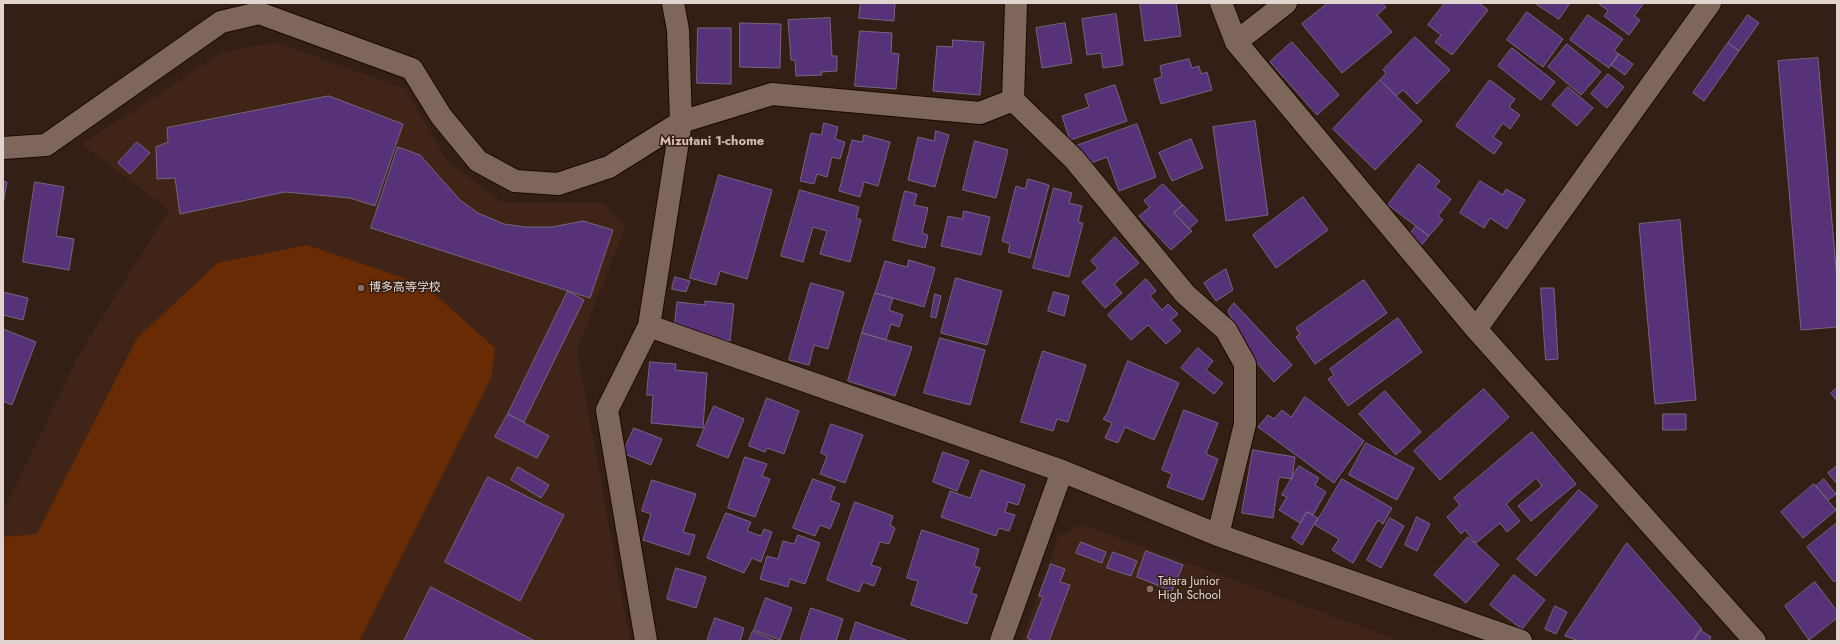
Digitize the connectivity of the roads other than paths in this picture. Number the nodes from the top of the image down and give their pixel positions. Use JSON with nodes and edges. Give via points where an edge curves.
{"nodes":[{"id":1,"x":673,"y":3,"type":"edge"},
{"id":2,"x":1016,"y":3,"type":"edge"},
{"id":3,"x":1221,"y":3,"type":"edge"},
{"id":4,"x":1286,"y":3,"type":"edge"},
{"id":5,"x":1704,"y":6,"type":"edge"},
{"id":6,"x":1236,"y":42,"type":"junction"},
{"id":7,"x":1013,"y":100,"type":"junction"},
{"id":8,"x":681,"y":122,"type":"junction"},
{"id":9,"x":3,"y":148,"type":"edge"},
{"id":10,"x":649,"y":326,"type":"junction"},
{"id":11,"x":1476,"y":328,"type":"junction"},
{"id":12,"x":1062,"y":471,"type":"junction"},
{"id":13,"x":1218,"y":535,"type":"junction"},
{"id":14,"x":646,"y":641,"type":"edge"},
{"id":15,"x":1001,"y":641,"type":"edge"},
{"id":16,"x":1521,"y":641,"type":"edge"},
{"id":17,"x":1755,"y":641,"type":"edge"}],
"edges":[{"from":1,"to":8,"type":"street","via":[[678,30]]},
{"from":2,"to":7,"type":"street"},
{"from":3,"to":6,"type":"street"},
{"from":4,"to":6,"type":"street"},
{"from":5,"to":11,"type":"street"},
{"from":6,"to":11,"type":"street"},
{"from":7,"to":8,"type":"street","via":[[980,113],[772,94]]},
{"from":7,"to":13,"type":"street","via":[[1074,159],[1185,294],[1226,330],[1246,364],[1245,424]]},
{"from":8,"to":9,"type":"street","via":[[609,168],[558,184],[515,181],[478,162],[441,116],[412,69],[259,13],[221,22],[46,145]]},
{"from":8,"to":10,"type":"street"},
{"from":10,"to":12,"type":"street"},
{"from":10,"to":14,"type":"street","via":[[607,410]]},
{"from":11,"to":17,"type":"street"},
{"from":12,"to":13,"type":"street"},
{"from":12,"to":15,"type":"street"},
{"from":13,"to":16,"type":"street"}]}
